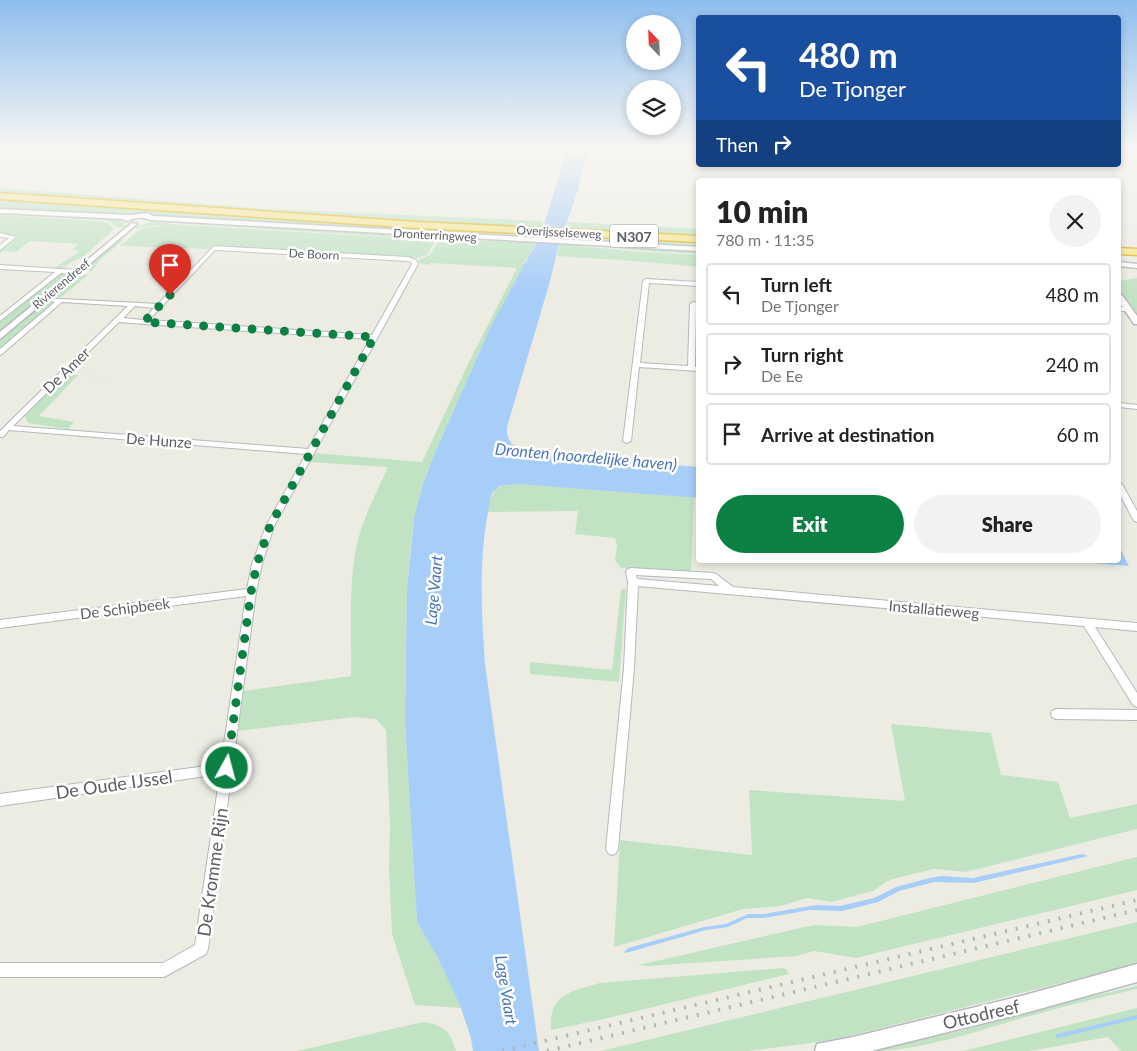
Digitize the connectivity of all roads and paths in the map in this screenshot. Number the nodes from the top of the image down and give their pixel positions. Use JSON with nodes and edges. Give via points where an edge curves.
{"nodes":[{"id":1,"x":14,"y":197,"type":"edge"},
{"id":2,"x":0,"y":211,"type":"edge"},
{"id":3,"x":130,"y":221,"type":"junction"},
{"id":4,"x":0,"y":235,"type":"edge"},
{"id":5,"x":533,"y":236,"type":"junction"},
{"id":6,"x":568,"y":237,"type":"junction"},
{"id":7,"x":696,"y":239,"type":"edge"},
{"id":8,"x":0,"y":248,"type":"edge"},
{"id":9,"x":696,"y":249,"type":"edge"},
{"id":10,"x":1121,"y":251,"type":"edge"},
{"id":11,"x":1137,"y":252,"type":"edge"},
{"id":12,"x":1121,"y":264,"type":"edge"},
{"id":13,"x":1137,"y":266,"type":"edge"},
{"id":14,"x":0,"y":267,"type":"edge"},
{"id":15,"x":60,"y":271,"type":"junction"},
{"id":16,"x":76,"y":272,"type":"junction"},
{"id":17,"x":1121,"y":272,"type":"edge"},
{"id":18,"x":1137,"y":273,"type":"edge"},
{"id":19,"x":696,"y":284,"type":"edge"},
{"id":20,"x":44,"y":299,"type":"junction"},
{"id":21,"x":61,"y":300,"type":"junction"},
{"id":22,"x":133,"y":305,"type":"junction"},
{"id":23,"x":696,"y":305,"type":"edge"},
{"id":24,"x":159,"y":306,"type":"junction"},
{"id":25,"x":1123,"y":309,"type":"edge"},
{"id":26,"x":0,"y":320,"type":"edge"},
{"id":27,"x":117,"y":320,"type":"junction"},
{"id":28,"x":144,"y":322,"type":"junction"},
{"id":29,"x":1137,"y":322,"type":"edge"},
{"id":30,"x":0,"y":336,"type":"edge"},
{"id":31,"x":374,"y":337,"type":"junction"},
{"id":32,"x":0,"y":353,"type":"edge"},
{"id":33,"x":636,"y":365,"type":"junction"},
{"id":34,"x":695,"y":369,"type":"edge"},
{"id":35,"x":1121,"y":406,"type":"edge"},
{"id":36,"x":1137,"y":407,"type":"edge"},
{"id":37,"x":8,"y":428,"type":"junction"},
{"id":38,"x":0,"y":435,"type":"edge"},
{"id":39,"x":627,"y":441,"type":"dead end"},
{"id":40,"x":310,"y":452,"type":"junction"},
{"id":41,"x":1121,"y":490,"type":"edge"},
{"id":42,"x":1137,"y":519,"type":"edge"},
{"id":43,"x":251,"y":592,"type":"junction"},
{"id":44,"x":1087,"y":622,"type":"junction"},
{"id":45,"x":0,"y":624,"type":"edge"},
{"id":46,"x":1137,"y":627,"type":"edge"},
{"id":47,"x":1137,"y":702,"type":"edge"},
{"id":48,"x":1056,"y":714,"type":"dead end"},
{"id":49,"x":1137,"y":715,"type":"edge"},
{"id":50,"x":227,"y":768,"type":"junction"},
{"id":51,"x":0,"y":800,"type":"edge"},
{"id":52,"x":612,"y":849,"type":"dead end"},
{"id":53,"x":0,"y":970,"type":"edge"},
{"id":54,"x":1137,"y":973,"type":"edge"},
{"id":55,"x":824,"y":1051,"type":"edge"}],
"edges":[{"from":1,"to":5,"type":"highway","name":"Overijsselseweg","number":"N307"},
{"from":2,"to":3,"type":"main road"},
{"from":3,"to":5,"type":"main road","name":"Dronterringweg","via":[[171,220]]},
{"from":3,"to":16,"type":"main road","name":"Rivierendreef","via":[[121,233]]},
{"from":4,"to":8,"type":"street","via":[[13,237]]},
{"from":5,"to":6,"type":"highway","name":"Overijsselseweg","number":"N307"},
{"from":6,"to":7,"type":"highway","name":"Overijsselseweg","number":"N307"},
{"from":6,"to":9,"type":"main road"},
{"from":10,"to":11,"type":"highway"},
{"from":12,"to":13,"type":"main road"},
{"from":14,"to":15,"type":"street"},
{"from":15,"to":16,"type":"street"},
{"from":15,"to":26,"type":"street"},
{"from":16,"to":20,"type":"main road","name":"Rivierendreef"},
{"from":17,"to":18,"type":"main road"},
{"from":19,"to":33,"type":"street","via":[[646,281]]},
{"from":20,"to":21,"type":"street"},
{"from":20,"to":30,"type":"main road","name":"Rivierendreef"},
{"from":21,"to":22,"type":"street"},
{"from":21,"to":32,"type":"street"},
{"from":22,"to":24,"type":"street"},
{"from":22,"to":27,"type":"street","name":"De Amer"},
{"from":23,"to":34,"type":"street","via":[[692,304]]},
{"from":24,"to":28,"type":"street"},
{"from":24,"to":31,"type":"street","name":"De Boorn","via":[[214,248],[414,261]]},
{"from":25,"to":29,"type":"main road"},
{"from":27,"to":28,"type":"street"},
{"from":27,"to":37,"type":"street","name":"De Amer"},
{"from":28,"to":31,"type":"street"},
{"from":31,"to":40,"type":"street"},
{"from":33,"to":34,"type":"street"},
{"from":33,"to":39,"type":"street"},
{"from":35,"to":36,"type":"street"},
{"from":37,"to":38,"type":"street","name":"De Amer"},
{"from":37,"to":40,"type":"street","name":"De Hunze"},
{"from":40,"to":43,"type":"street","via":[[270,526]]},
{"from":41,"to":42,"type":"street"},
{"from":43,"to":45,"type":"street","name":"De Schipbeek"},
{"from":43,"to":50,"type":"street"},
{"from":44,"to":46,"type":"street","name":"Installatieweg"},
{"from":44,"to":47,"type":"street"},
{"from":44,"to":52,"type":"street","name":"Installatieweg","via":[[632,582],[629,668]]},
{"from":48,"to":49,"type":"street"},
{"from":50,"to":51,"type":"street","name":"De Oude IJssel"},
{"from":50,"to":53,"type":"street","name":"De Kromme Rijn","via":[[201,950],[164,970]]},
{"from":54,"to":55,"type":"main road","name":"Ottodreef","via":[[1025,1004]]}]}
